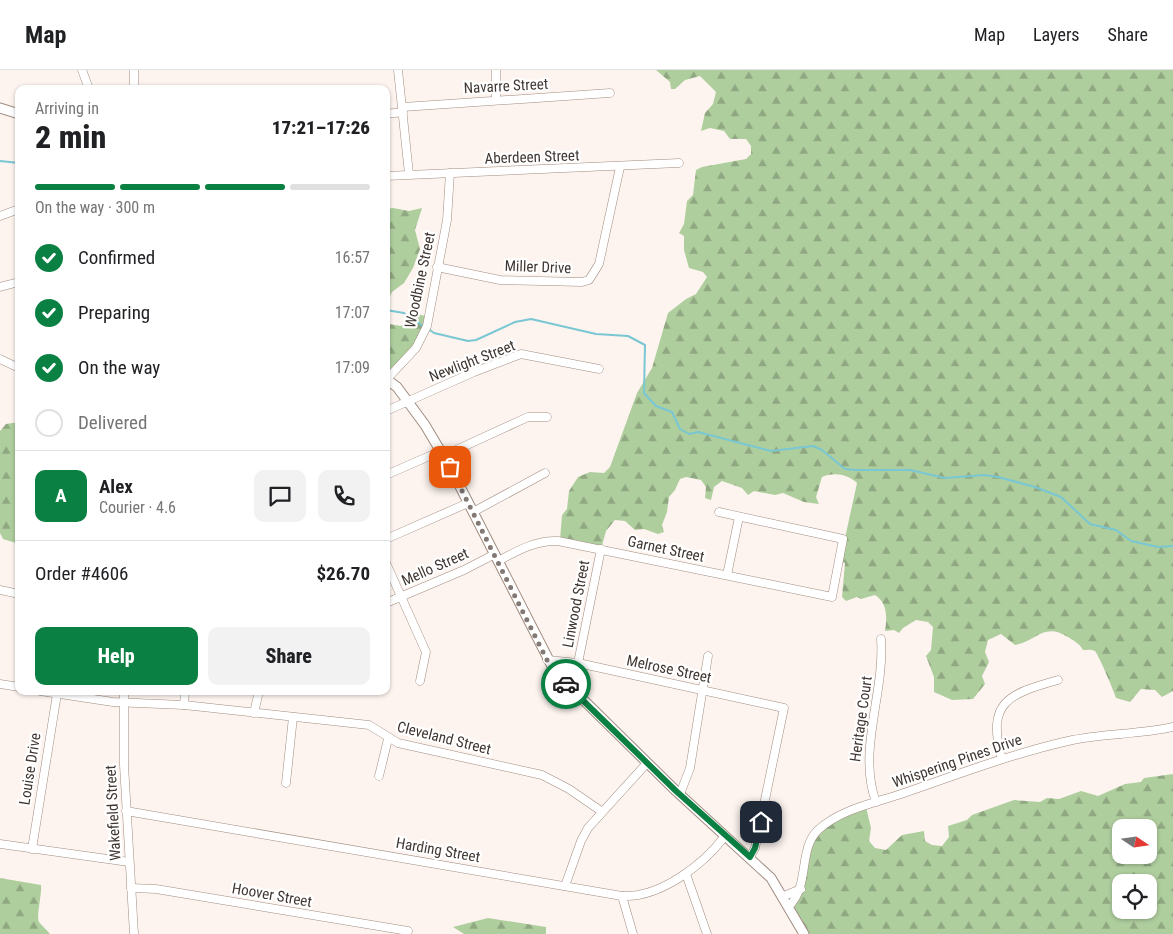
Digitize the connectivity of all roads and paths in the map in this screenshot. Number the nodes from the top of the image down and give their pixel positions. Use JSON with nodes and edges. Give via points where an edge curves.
{"nodes":[{"id":1,"x":82,"y":70,"type":"edge"},
{"id":2,"x":134,"y":70,"type":"edge"},
{"id":3,"x":398,"y":70,"type":"edge"},
{"id":4,"x":496,"y":70,"type":"edge"},
{"id":5,"x":87,"y":85,"type":"edge"},
{"id":6,"x":134,"y":85,"type":"edge"},
{"id":7,"x":610,"y":93,"type":"dead end"},
{"id":8,"x":496,"y":100,"type":"junction"},
{"id":9,"x":0,"y":108,"type":"edge"},
{"id":10,"x":403,"y":110,"type":"junction"},
{"id":11,"x":15,"y":113,"type":"edge"},
{"id":12,"x":390,"y":113,"type":"edge"},
{"id":13,"x":679,"y":164,"type":"dead end"},
{"id":14,"x":620,"y":167,"type":"junction"},
{"id":15,"x":450,"y":173,"type":"junction"},
{"id":16,"x":409,"y":174,"type":"junction"},
{"id":17,"x":390,"y":176,"type":"edge"},
{"id":18,"x":15,"y":210,"type":"edge"},
{"id":19,"x":0,"y":216,"type":"edge"},
{"id":20,"x":437,"y":267,"type":"junction"},
{"id":21,"x":15,"y":283,"type":"edge"},
{"id":22,"x":0,"y":288,"type":"edge"},
{"id":23,"x":0,"y":359,"type":"edge"},
{"id":24,"x":15,"y":366,"type":"edge"},
{"id":25,"x":599,"y":369,"type":"dead end"},
{"id":26,"x":390,"y":376,"type":"edge"},
{"id":27,"x":390,"y":382,"type":"edge"},
{"id":28,"x":407,"y":400,"type":"junction"},
{"id":29,"x":390,"y":409,"type":"edge"},
{"id":30,"x":547,"y":417,"type":"dead end"},
{"id":31,"x":442,"y":454,"type":"junction"},
{"id":32,"x":545,"y":472,"type":"dead end"},
{"id":33,"x":390,"y":474,"type":"edge"},
{"id":34,"x":468,"y":503,"type":"junction"},
{"id":35,"x":473,"y":512,"type":"junction"},
{"id":36,"x":719,"y":512,"type":"dead end"},
{"id":37,"x":739,"y":517,"type":"junction"},
{"id":38,"x":390,"y":537,"type":"edge"},
{"id":39,"x":601,"y":549,"type":"junction"},
{"id":40,"x":496,"y":557,"type":"junction"},
{"id":41,"x":390,"y":572,"type":"edge"},
{"id":42,"x":727,"y":575,"type":"junction"},
{"id":43,"x":0,"y":590,"type":"edge"},
{"id":44,"x":15,"y":593,"type":"edge"},
{"id":45,"x":402,"y":597,"type":"junction"},
{"id":46,"x":390,"y":602,"type":"edge"},
{"id":47,"x":881,"y":638,"type":"dead end"},
{"id":48,"x":708,"y":656,"type":"dead end"},
{"id":49,"x":547,"y":660,"type":"junction"},
{"id":50,"x":578,"y":663,"type":"junction"},
{"id":51,"x":1058,"y":680,"type":"dead end"},
{"id":52,"x":420,"y":681,"type":"dead end"},
{"id":53,"x":0,"y":684,"type":"edge"},
{"id":54,"x":15,"y":686,"type":"edge"},
{"id":55,"x":704,"y":691,"type":"junction"},
{"id":56,"x":57,"y":695,"type":"edge"},
{"id":57,"x":67,"y":695,"type":"edge"},
{"id":58,"x":124,"y":695,"type":"edge"},
{"id":59,"x":185,"y":695,"type":"edge"},
{"id":60,"x":258,"y":695,"type":"edge"},
{"id":61,"x":124,"y":701,"type":"junction"},
{"id":62,"x":184,"y":705,"type":"junction"},
{"id":63,"x":254,"y":713,"type":"junction"},
{"id":64,"x":293,"y":717,"type":"junction"},
{"id":65,"x":1173,"y":727,"type":"edge"},
{"id":66,"x":388,"y":739,"type":"junction"},
{"id":67,"x":1002,"y":759,"type":"junction"},
{"id":68,"x":647,"y":762,"type":"junction"},
{"id":69,"x":379,"y":776,"type":"dead end"},
{"id":70,"x":286,"y":783,"type":"dead end"},
{"id":71,"x":680,"y":794,"type":"junction"},
{"id":72,"x":876,"y":802,"type":"junction"},
{"id":73,"x":126,"y":811,"type":"junction"},
{"id":74,"x":602,"y":811,"type":"junction"},
{"id":75,"x":726,"y":836,"type":"junction"},
{"id":76,"x":0,"y":844,"type":"edge"},
{"id":77,"x":32,"y":849,"type":"junction"},
{"id":78,"x":750,"y":857,"type":"junction"},
{"id":79,"x":129,"y":862,"type":"junction"},
{"id":80,"x":686,"y":874,"type":"junction"},
{"id":81,"x":565,"y":886,"type":"junction"},
{"id":82,"x":131,"y":888,"type":"junction"},
{"id":83,"x":801,"y":889,"type":"junction"},
{"id":84,"x":622,"y":896,"type":"junction"},
{"id":85,"x":784,"y":896,"type":"junction"},
{"id":86,"x":789,"y":906,"type":"junction"},
{"id":87,"x":408,"y":931,"type":"dead end"},
{"id":88,"x":134,"y":934,"type":"edge"},
{"id":89,"x":633,"y":934,"type":"edge"},
{"id":90,"x":707,"y":934,"type":"edge"},
{"id":91,"x":804,"y":934,"type":"edge"}],
"edges":[{"from":1,"to":5,"type":"street"},
{"from":2,"to":6,"type":"street"},
{"from":3,"to":10,"type":"street"},
{"from":4,"to":8,"type":"street"},
{"from":7,"to":8,"type":"street","name":"Navarre Street"},
{"from":8,"to":10,"type":"street","name":"Navarre Street"},
{"from":9,"to":11,"type":"main road"},
{"from":10,"to":12,"type":"street","name":"Navarre Street"},
{"from":10,"to":16,"type":"street"},
{"from":13,"to":14,"type":"street","name":"Aberdeen Street"},
{"from":14,"to":15,"type":"street","name":"Aberdeen Street"},
{"from":14,"to":20,"type":"street","name":"Miller Drive","via":[[596,271],[589,280],[500,280]]},
{"from":15,"to":16,"type":"street","name":"Aberdeen Street"},
{"from":15,"to":20,"type":"street","name":"Woodbine Street","via":[[449,203]]},
{"from":16,"to":17,"type":"street","name":"Aberdeen Street"},
{"from":18,"to":19,"type":"street"},
{"from":20,"to":26,"type":"street","name":"Woodbine Street","via":[[425,331],[416,348]]},
{"from":21,"to":22,"type":"street"},
{"from":23,"to":24,"type":"street"},
{"from":25,"to":28,"type":"street","name":"Newlight Street","via":[[521,354]]},
{"from":27,"to":28,"type":"main road"},
{"from":28,"to":29,"type":"street","name":"Newlight Street"},
{"from":28,"to":31,"type":"main road"},
{"from":30,"to":31,"type":"street","via":[[528,417]]},
{"from":31,"to":33,"type":"street"},
{"from":31,"to":34,"type":"main road"},
{"from":32,"to":35,"type":"street"},
{"from":34,"to":35,"type":"main road"},
{"from":34,"to":38,"type":"street"},
{"from":35,"to":40,"type":"main road"},
{"from":36,"to":37,"type":"street"},
{"from":37,"to":42,"type":"street"},
{"from":37,"to":42,"type":"street","name":"Garnet Street","via":[[843,539],[832,597]]},
{"from":39,"to":40,"type":"street","name":"Garnet Street","via":[[544,541]]},
{"from":39,"to":42,"type":"street","name":"Garnet Street"},
{"from":39,"to":50,"type":"street","name":"Linwood Street"},
{"from":40,"to":45,"type":"street","name":"Mello Street"},
{"from":40,"to":49,"type":"main road"},
{"from":41,"to":45,"type":"street"},
{"from":43,"to":44,"type":"street"},
{"from":45,"to":46,"type":"street","name":"Mello Street"},
{"from":45,"to":52,"type":"street","via":[[426,652]]},
{"from":47,"to":72,"type":"street","name":"Heritage Court","via":[[882,670],[868,772]]},
{"from":48,"to":55,"type":"street"},
{"from":49,"to":50,"type":"street","name":"Melrose Street"},
{"from":49,"to":68,"type":"main road","via":[[573,692]]},
{"from":50,"to":55,"type":"street","name":"Melrose Street"},
{"from":51,"to":67,"type":"street","via":[[1022,691],[1004,706],[996,727]]},
{"from":53,"to":54,"type":"street"},
{"from":55,"to":71,"type":"street","via":[[690,768]]},
{"from":55,"to":78,"type":"street","name":"Melrose Street","via":[[784,708],[755,848]]},
{"from":56,"to":77,"type":"street","name":"Louise Drive"},
{"from":57,"to":61,"type":"street","name":"Cleveland Street"},
{"from":58,"to":61,"type":"street","name":"Wakefield Street"},
{"from":59,"to":62,"type":"street"},
{"from":60,"to":63,"type":"street"},
{"from":61,"to":62,"type":"street","name":"Cleveland Street"},
{"from":61,"to":73,"type":"street","name":"Wakefield Street"},
{"from":62,"to":63,"type":"street","name":"Cleveland Street"},
{"from":63,"to":64,"type":"street","name":"Cleveland Street"},
{"from":64,"to":66,"type":"street","name":"Cleveland Street","via":[[369,725]]},
{"from":64,"to":70,"type":"street"},
{"from":65,"to":67,"type":"street","name":"Whispering Pines Drive","via":[[1068,741]]},
{"from":66,"to":69,"type":"street"},
{"from":66,"to":74,"type":"street","name":"Cleveland Street","via":[[398,744],[542,775]]},
{"from":67,"to":72,"type":"street","name":"Whispering Pines Drive"},
{"from":68,"to":71,"type":"main road"},
{"from":68,"to":74,"type":"street"},
{"from":71,"to":75,"type":"main road"},
{"from":72,"to":83,"type":"street","name":"Whispering Pines Drive","via":[[833,820],[817,831],[808,851]]},
{"from":73,"to":79,"type":"street","name":"Wakefield Street"},
{"from":73,"to":81,"type":"street","name":"Harding Street"},
{"from":74,"to":81,"type":"street","via":[[583,835]]},
{"from":75,"to":78,"type":"main road"},
{"from":75,"to":80,"type":"street","name":"Harding Street","via":[[709,856]]},
{"from":76,"to":77,"type":"street"},
{"from":77,"to":79,"type":"street"},
{"from":78,"to":85,"type":"main road"},
{"from":79,"to":82,"type":"street","name":"Wakefield Street"},
{"from":80,"to":84,"type":"street","name":"Harding Street","via":[[644,895]]},
{"from":80,"to":90,"type":"street"},
{"from":81,"to":84,"type":"street","name":"Harding Street"},
{"from":82,"to":87,"type":"street","name":"Hoover Street","via":[[156,889]]},
{"from":82,"to":88,"type":"street","name":"Wakefield Street"},
{"from":83,"to":85,"type":"street"},
{"from":83,"to":86,"type":"street","name":"Whispering Pines Drive"},
{"from":84,"to":89,"type":"street"},
{"from":85,"to":86,"type":"main road"},
{"from":86,"to":91,"type":"main road"}]}
